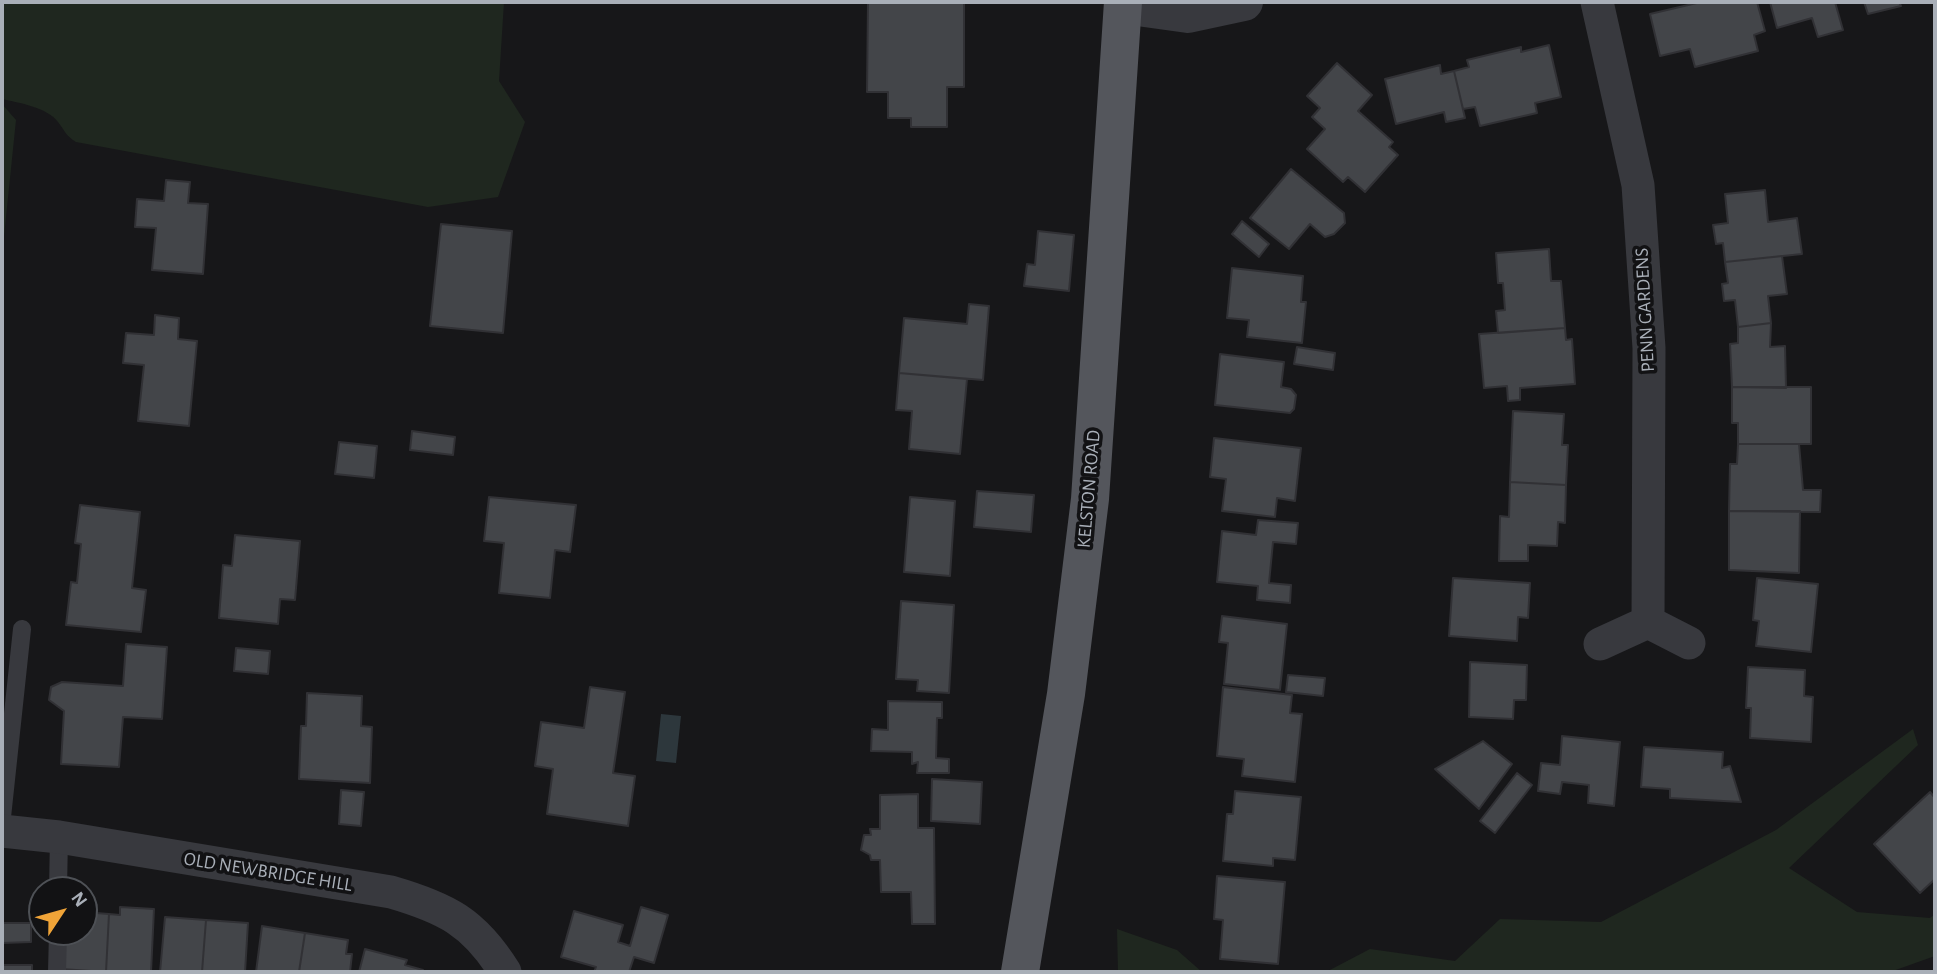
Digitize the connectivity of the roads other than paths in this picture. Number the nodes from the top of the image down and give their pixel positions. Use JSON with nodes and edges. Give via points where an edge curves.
{"nodes":[{"id":1,"x":1244,"y":2,"type":"edge"},
{"id":2,"x":1597,"y":2,"type":"edge"},
{"id":3,"x":1123,"y":3,"type":"edge"},
{"id":4,"x":1648,"y":622,"type":"junction"},
{"id":5,"x":22,"y":629,"type":"dead end"},
{"id":6,"x":1689,"y":643,"type":"dead end"},
{"id":7,"x":1600,"y":644,"type":"dead end"},
{"id":8,"x":2,"y":817,"type":"edge"},
{"id":9,"x":2,"y":831,"type":"edge"},
{"id":10,"x":59,"y":837,"type":"junction"},
{"id":11,"x":58,"y":876,"type":"edge"},
{"id":12,"x":58,"y":946,"type":"edge"},
{"id":13,"x":57,"y":972,"type":"edge"},
{"id":14,"x":506,"y":972,"type":"edge"},
{"id":15,"x":1020,"y":972,"type":"edge"}],
"edges":[{"from":1,"to":3,"type":"street","via":[[1188,14]]},
{"from":2,"to":4,"type":"street","name":"PENN GARDENS","via":[[1637,185],[1648,348]]},
{"from":3,"to":15,"type":"main road","name":"KELSTON ROAD","via":[[1090,499],[1066,694]]},
{"from":4,"to":6,"type":"street"},
{"from":4,"to":7,"type":"street"},
{"from":5,"to":8,"type":"lane"},
{"from":9,"to":10,"type":"street","name":"OLD NEWBRIDGE HILL"},
{"from":10,"to":11,"type":"lane"},
{"from":10,"to":14,"type":"street","name":"OLD NEWBRIDGE HILL","via":[[390,892],[430,904],[455,915],[478,934]]},
{"from":12,"to":13,"type":"lane"}]}
